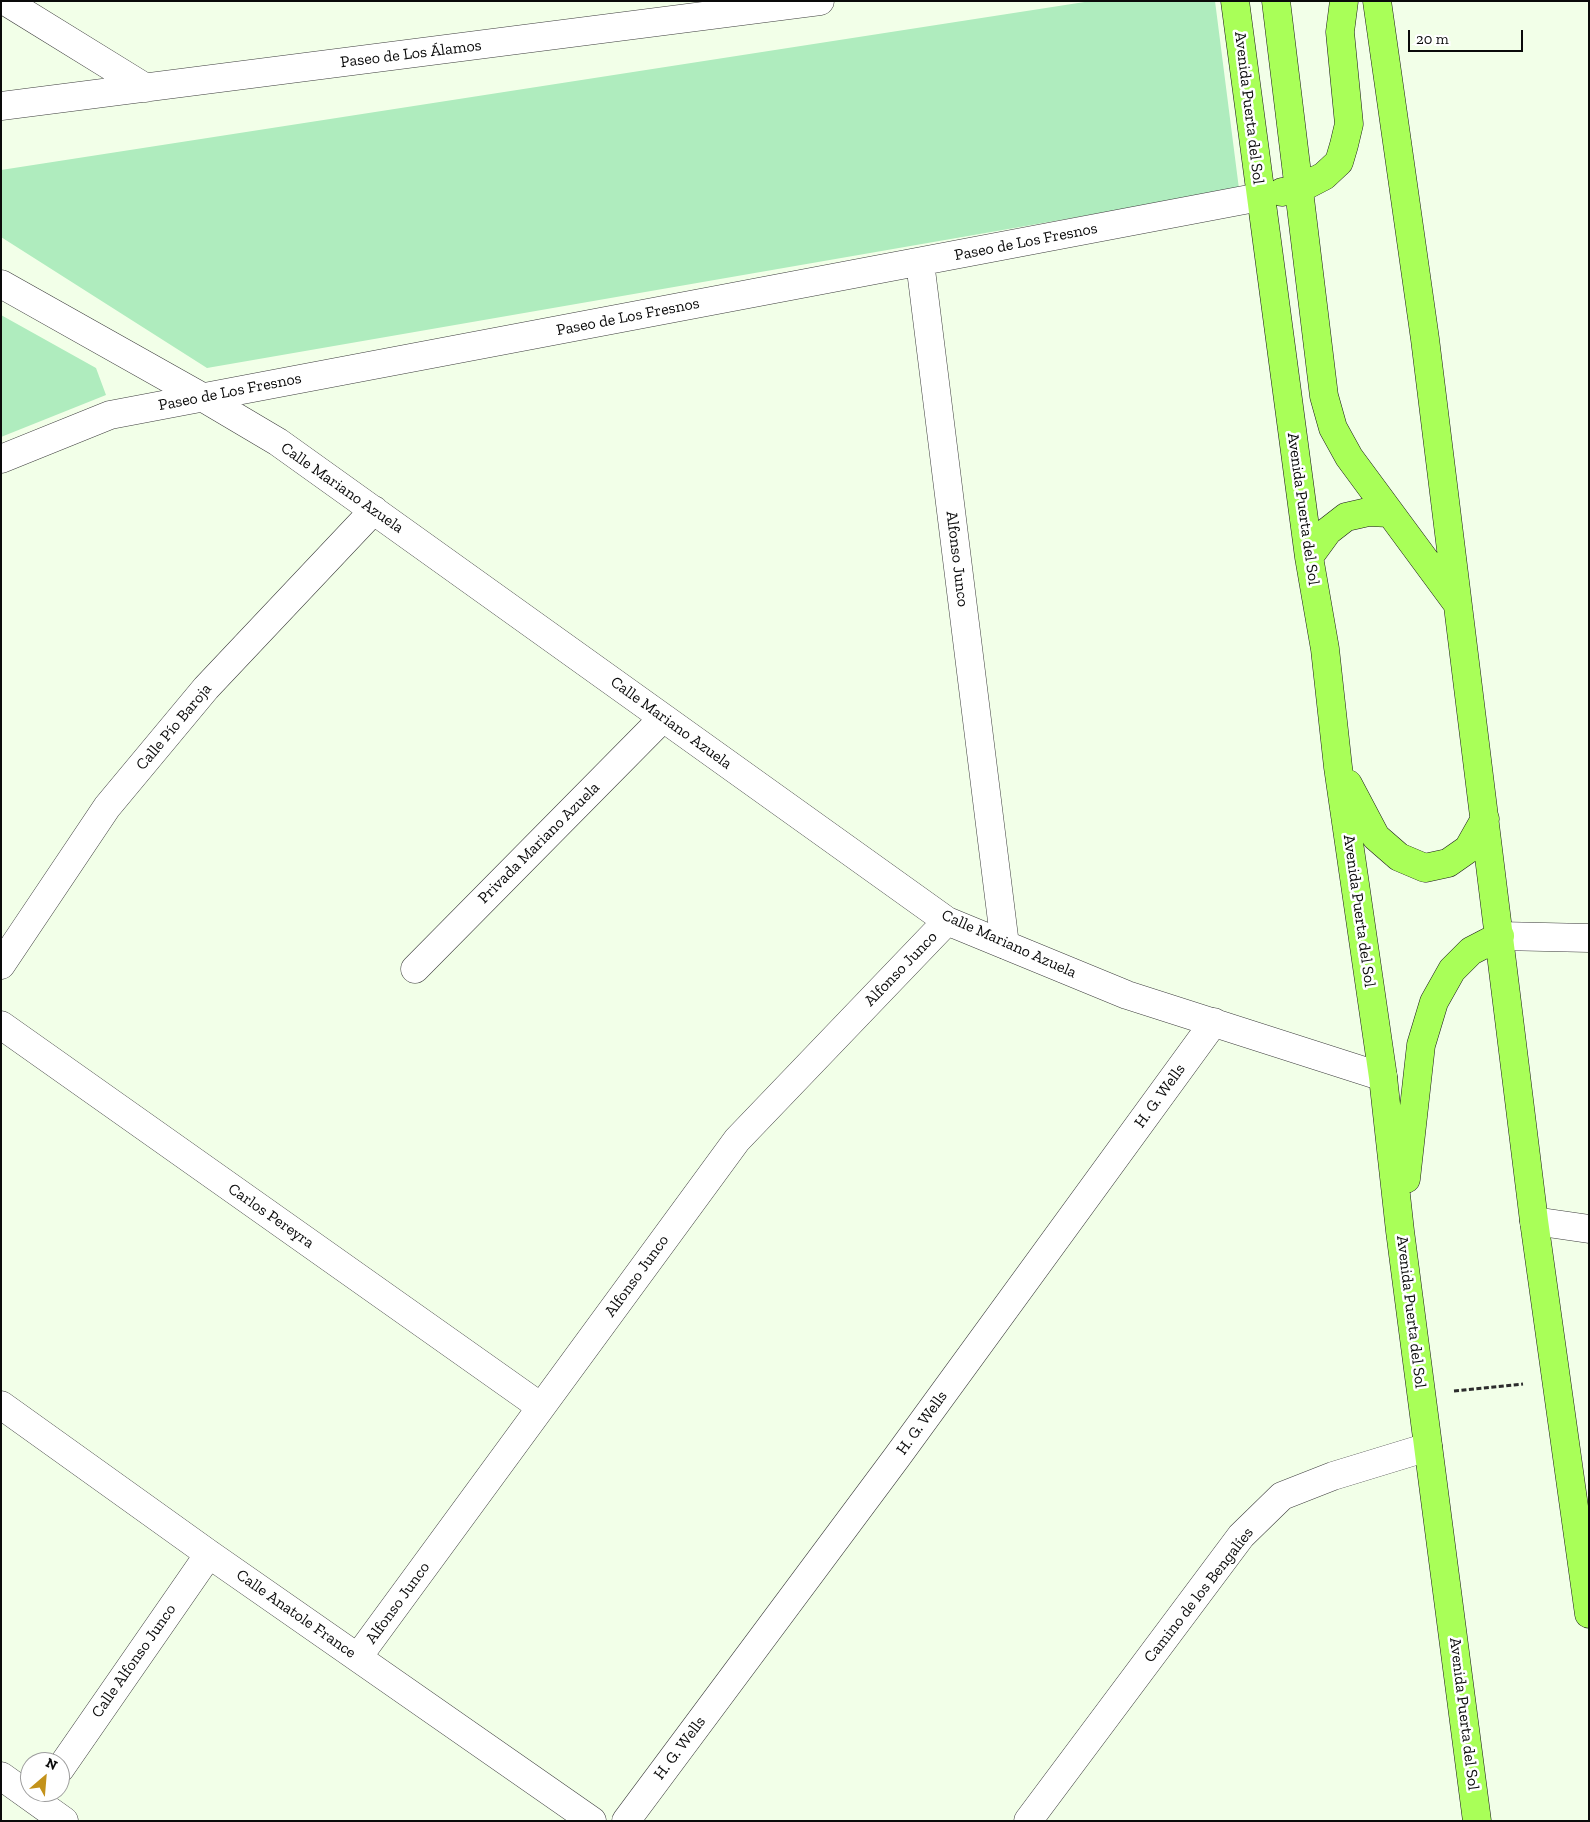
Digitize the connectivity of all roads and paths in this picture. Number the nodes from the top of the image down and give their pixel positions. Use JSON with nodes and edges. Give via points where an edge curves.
{"nodes":[{"id":1,"x":5,"y":1,"type":"edge"},
{"id":2,"x":820,"y":1,"type":"edge"},
{"id":3,"x":1235,"y":1,"type":"edge"},
{"id":4,"x":1276,"y":1,"type":"edge"},
{"id":5,"x":1344,"y":1,"type":"edge"},
{"id":6,"x":1377,"y":1,"type":"edge"},
{"id":7,"x":146,"y":88,"type":"junction"},
{"id":8,"x":1,"y":106,"type":"edge"},
{"id":9,"x":1300,"y":189,"type":"junction"},
{"id":10,"x":1260,"y":197,"type":"junction"},
{"id":11,"x":920,"y":262,"type":"junction"},
{"id":12,"x":1,"y":284,"type":"edge"},
{"id":13,"x":202,"y":397,"type":"junction"},
{"id":14,"x":1,"y":459,"type":"edge"},
{"id":15,"x":374,"y":510,"type":"junction"},
{"id":16,"x":1390,"y":513,"type":"junction"},
{"id":17,"x":1309,"y":557,"type":"junction"},
{"id":18,"x":1457,"y":603,"type":"junction"},
{"id":19,"x":663,"y":718,"type":"junction"},
{"id":20,"x":1338,"y":767,"type":"junction"},
{"id":21,"x":1485,"y":819,"type":"junction"},
{"id":22,"x":947,"y":921,"type":"junction"},
{"id":23,"x":1500,"y":936,"type":"junction"},
{"id":24,"x":1589,"y":938,"type":"edge"},
{"id":25,"x":1005,"y":945,"type":"junction"},
{"id":26,"x":1,"y":965,"type":"edge"},
{"id":27,"x":415,"y":969,"type":"dead end"},
{"id":28,"x":1214,"y":1022,"type":"junction"},
{"id":29,"x":1,"y":1025,"type":"edge"},
{"id":30,"x":1383,"y":1077,"type":"junction"},
{"id":31,"x":1534,"y":1221,"type":"junction"},
{"id":32,"x":1589,"y":1229,"type":"edge"},
{"id":33,"x":1400,"y":1231,"type":"junction"},
{"id":34,"x":1556,"y":1380,"type":"junction"},
{"id":35,"x":1421,"y":1394,"type":"junction"},
{"id":36,"x":1,"y":1405,"type":"edge"},
{"id":37,"x":541,"y":1408,"type":"junction"},
{"id":38,"x":1428,"y":1446,"type":"junction"},
{"id":39,"x":209,"y":1554,"type":"junction"},
{"id":40,"x":1589,"y":1614,"type":"edge"},
{"id":41,"x":358,"y":1657,"type":"junction"},
{"id":42,"x":70,"y":1755,"type":"edge"},
{"id":43,"x":1,"y":1776,"type":"edge"},
{"id":44,"x":20,"y":1786,"type":"edge"},
{"id":45,"x":46,"y":1802,"type":"edge"},
{"id":46,"x":64,"y":1821,"type":"edge"},
{"id":47,"x":592,"y":1821,"type":"edge"},
{"id":48,"x":626,"y":1821,"type":"edge"},
{"id":49,"x":1028,"y":1821,"type":"edge"},
{"id":50,"x":1478,"y":1821,"type":"edge"}],
"edges":[{"from":1,"to":7,"type":"street"},
{"from":2,"to":7,"type":"street","name":"Paseo de Los Álamos"},
{"from":3,"to":10,"type":"main road","name":"Avenida Puerta del Sol"},
{"from":4,"to":9,"type":"main road"},
{"from":5,"to":9,"type":"main road","via":[[1340,32],[1349,124],[1339,162],[1324,176]]},
{"from":6,"to":18,"type":"main road"},
{"from":7,"to":8,"type":"street","name":"Paseo de Los Álamos"},
{"from":9,"to":10,"type":"main road"},
{"from":9,"to":16,"type":"main road","via":[[1324,396],[1333,428],[1349,457]]},
{"from":10,"to":11,"type":"street","name":"Paseo de Los Fresnos"},
{"from":10,"to":17,"type":"main road","name":"Avenida Puerta del Sol"},
{"from":11,"to":13,"type":"street","name":"Paseo de Los Fresnos"},
{"from":11,"to":25,"type":"street","name":"Alfonso Junco"},
{"from":12,"to":13,"type":"street","name":"Calle Mariano Azuela"},
{"from":13,"to":14,"type":"street","name":"Paseo de Los Fresnos","via":[[110,415]]},
{"from":13,"to":15,"type":"street","name":"Calle Mariano Azuela","via":[[278,442]]},
{"from":15,"to":19,"type":"street","name":"Calle Mariano Azuela"},
{"from":15,"to":26,"type":"street","name":"Calle Pío Baroja","via":[[206,688],[119,792]]},
{"from":16,"to":17,"type":"main road","via":[[1368,512],[1346,517],[1328,531]]},
{"from":16,"to":18,"type":"main road"},
{"from":17,"to":20,"type":"main road","name":"Avenida Puerta del Sol","via":[[1325,650]]},
{"from":18,"to":21,"type":"main road"},
{"from":19,"to":22,"type":"street","name":"Calle Mariano Azuela"},
{"from":19,"to":27,"type":"street","name":"Privada Mariano Azuela"},
{"from":20,"to":21,"type":"main road","via":[[1376,837],[1399,857],[1425,868],[1448,863],[1468,849]]},
{"from":20,"to":30,"type":"main road","name":"Avenida Puerta del Sol"},
{"from":21,"to":23,"type":"main road"},
{"from":22,"to":25,"type":"street","name":"Calle Mariano Azuela"},
{"from":22,"to":37,"type":"street","name":"Alfonso Junco","via":[[737,1140]]},
{"from":23,"to":24,"type":"street"},
{"from":23,"to":31,"type":"main road"},
{"from":23,"to":33,"type":"main road","via":[[1471,951],[1452,970],[1434,1002],[1421,1045]]},
{"from":25,"to":28,"type":"street","name":"Calle Mariano Azuela","via":[[1127,994]]},
{"from":28,"to":30,"type":"street","name":"Calle Mariano Azuela"},
{"from":28,"to":48,"type":"street","name":"H. G. Wells","via":[[897,1457]]},
{"from":29,"to":37,"type":"street","name":"Carlos Pereyra"},
{"from":30,"to":33,"type":"main road","name":"Avenida Puerta del Sol"},
{"from":31,"to":32,"type":"street"},
{"from":31,"to":34,"type":"main road"},
{"from":33,"to":35,"type":"main road","name":"Avenida Puerta del Sol"},
{"from":34,"to":35,"type":"path"},
{"from":34,"to":40,"type":"main road"},
{"from":35,"to":38,"type":"main road","name":"Avenida Puerta del Sol"},
{"from":36,"to":39,"type":"street","name":"Calle Anatole France"},
{"from":37,"to":41,"type":"street","name":"Alfonso Junco"},
{"from":38,"to":49,"type":"street","name":"Camino de los Bengalíes","via":[[1282,1496],[1241,1536]]},
{"from":38,"to":50,"type":"main road","name":"Avenida Puerta del Sol"},
{"from":39,"to":41,"type":"street","name":"Calle Anatole France"},
{"from":39,"to":42,"type":"street","name":"Calle Alfonso Junco"},
{"from":41,"to":47,"type":"street","name":"Calle Anatole France"},
{"from":43,"to":44,"type":"street"},
{"from":45,"to":46,"type":"street"}]}
